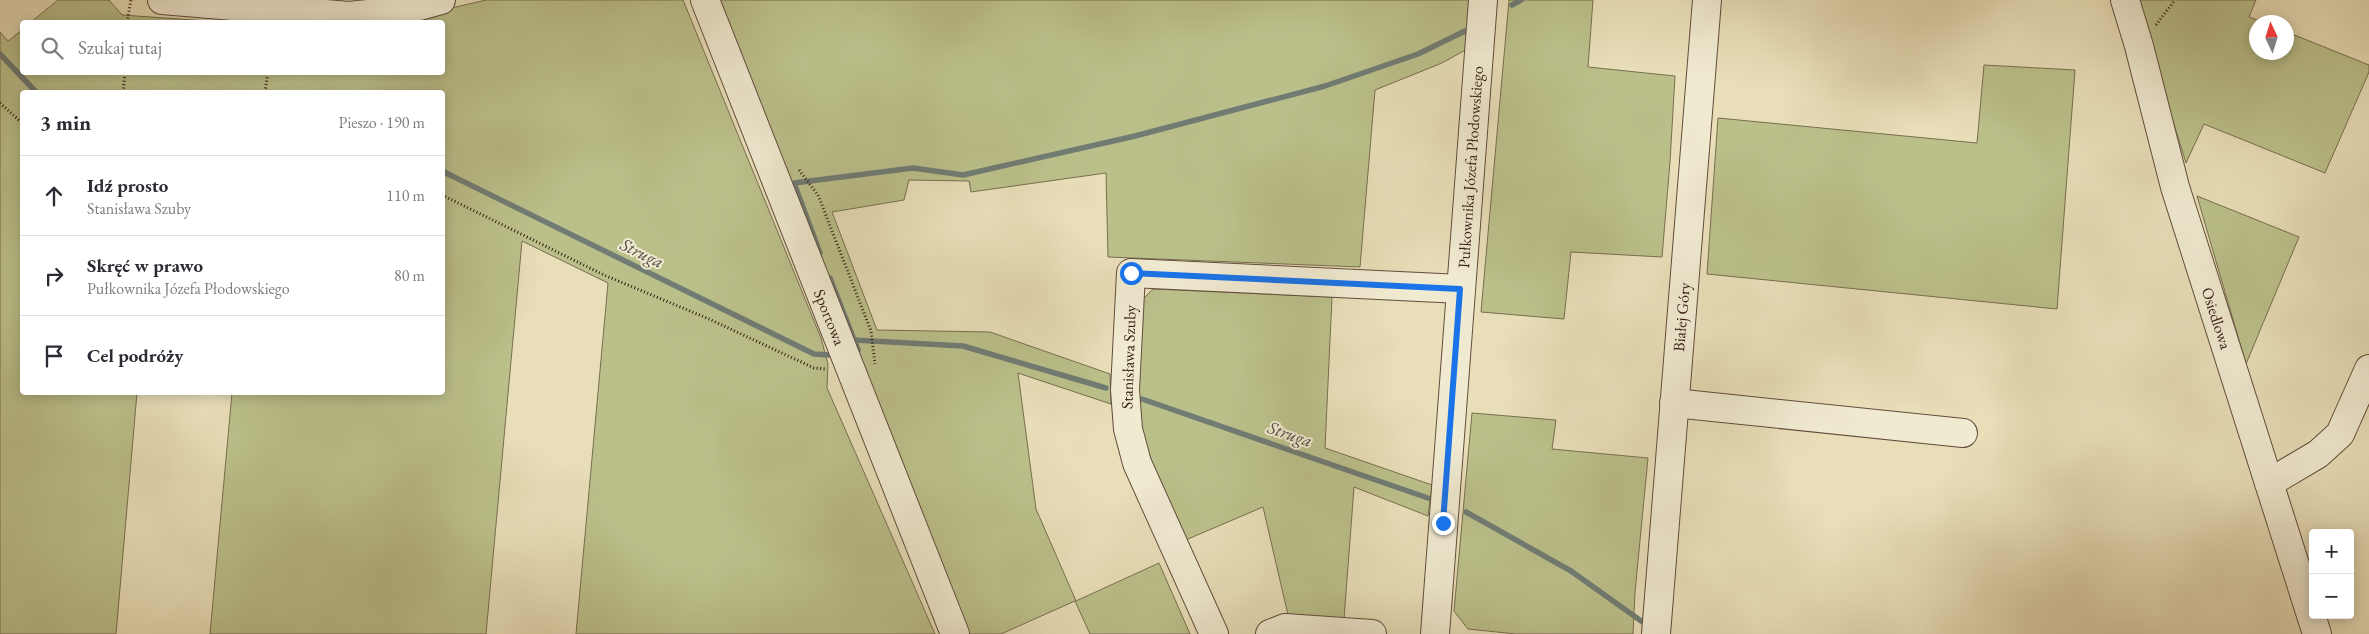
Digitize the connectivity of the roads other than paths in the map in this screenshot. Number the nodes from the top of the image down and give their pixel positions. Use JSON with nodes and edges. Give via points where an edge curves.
{"nodes":[{"id":1,"x":162,"y":0,"type":"edge"},
{"id":2,"x":441,"y":0,"type":"edge"},
{"id":3,"x":705,"y":0,"type":"edge"},
{"id":4,"x":1483,"y":0,"type":"edge"},
{"id":5,"x":1707,"y":0,"type":"edge"},
{"id":6,"x":2125,"y":0,"type":"edge"},
{"id":7,"x":403,"y":5,"type":"edge"},
{"id":8,"x":1460,"y":289,"type":"junction"},
{"id":9,"x":2369,"y":369,"type":"edge"},
{"id":10,"x":1674,"y":404,"type":"junction"},
{"id":11,"x":1963,"y":434,"type":"dead end"},
{"id":12,"x":2269,"y":484,"type":"junction"},
{"id":13,"x":954,"y":634,"type":"edge"},
{"id":14,"x":1214,"y":634,"type":"edge"},
{"id":15,"x":1270,"y":634,"type":"edge"},
{"id":16,"x":1372,"y":634,"type":"edge"},
{"id":17,"x":1435,"y":634,"type":"edge"},
{"id":18,"x":1656,"y":634,"type":"edge"},
{"id":19,"x":2317,"y":634,"type":"edge"}],
"edges":[{"from":1,"to":7,"type":"street","via":[[349,16]]},
{"from":2,"to":7,"type":"street"},
{"from":3,"to":13,"type":"street","name":"Sportowa"},
{"from":4,"to":8,"type":"street","name":"Pułkownika Józefa Płodowskiego"},
{"from":5,"to":10,"type":"street","name":"Białej Góry"},
{"from":6,"to":12,"type":"street","name":"Osiedlowa","via":[[2175,187]]},
{"from":8,"to":14,"type":"street","name":"Stanisława Szuby","via":[[1131,273],[1125,390],[1128,429],[1137,463]]},
{"from":8,"to":17,"type":"street","name":"Pułkownika Józefa Płodowskiego"},
{"from":9,"to":12,"type":"street","via":[[2340,434],[2318,454]]},
{"from":10,"to":11,"type":"street"},
{"from":10,"to":18,"type":"street","name":"Białej Góry"},
{"from":12,"to":19,"type":"street","name":"Osiedlowa"},
{"from":15,"to":16,"type":"street","via":[[1285,628]]}]}
